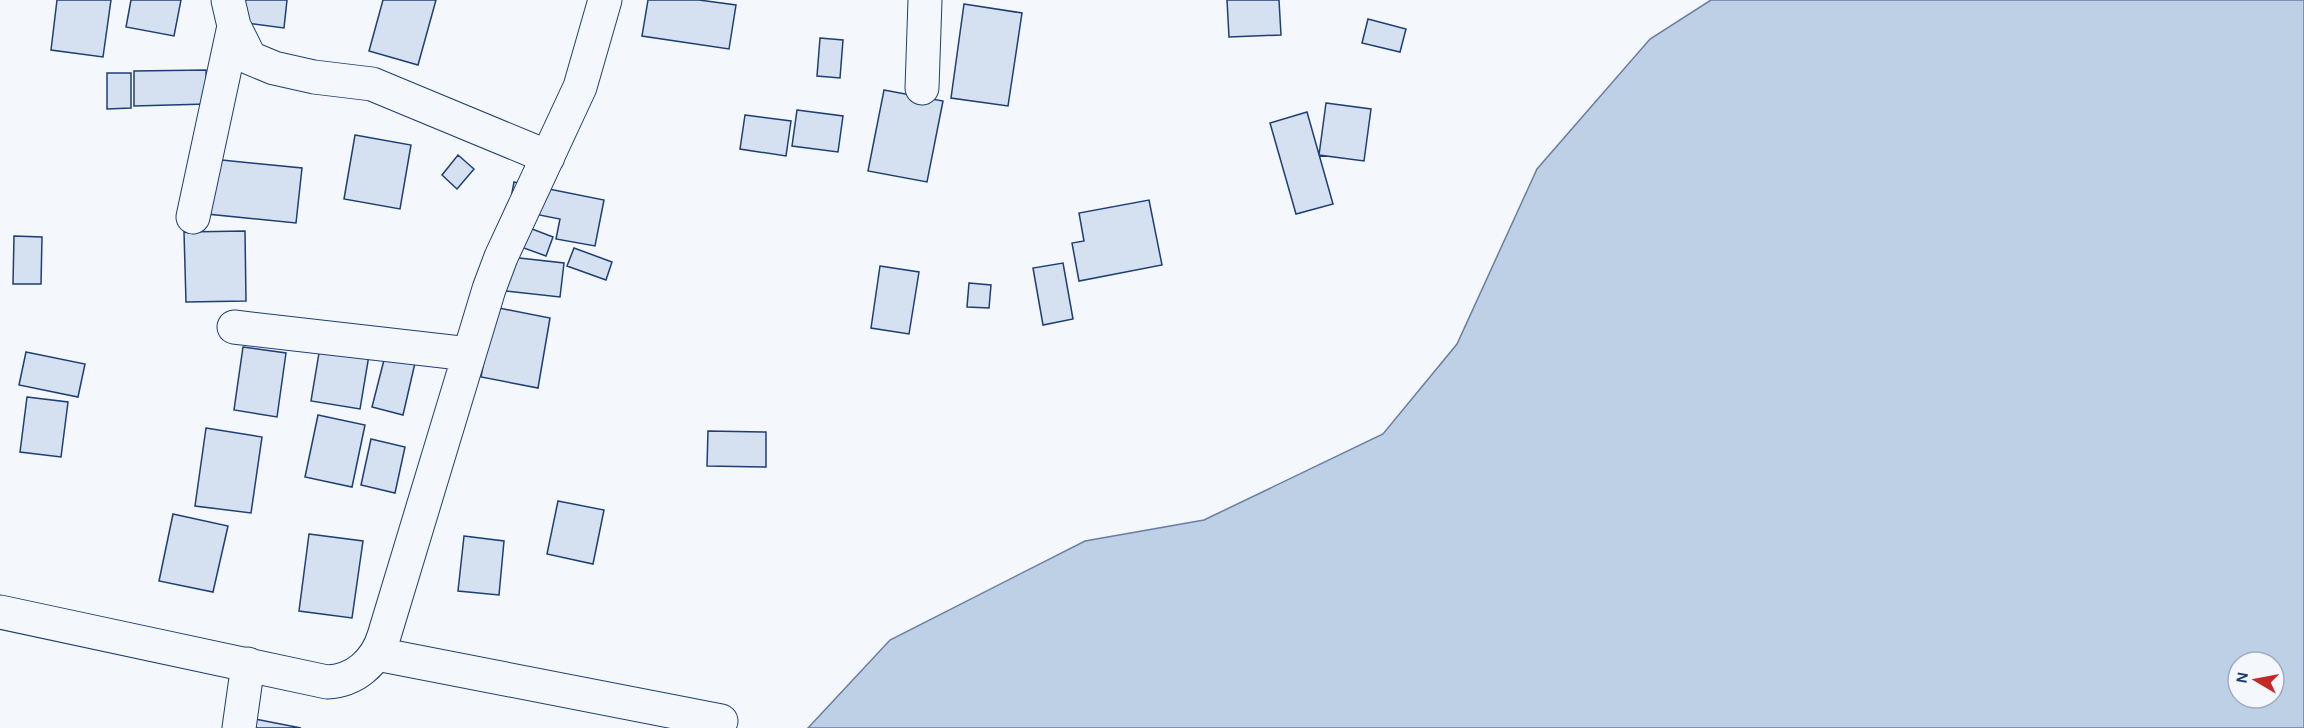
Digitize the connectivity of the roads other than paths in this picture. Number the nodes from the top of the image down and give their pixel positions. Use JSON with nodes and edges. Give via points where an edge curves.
{"nodes":[{"id":1,"x":605,"y":0,"type":"edge"},
{"id":2,"x":925,"y":0,"type":"edge"},
{"id":3,"x":231,"y":13,"type":"edge"},
{"id":4,"x":922,"y":88,"type":"dead end"},
{"id":5,"x":548,"y":157,"type":"junction"},
{"id":6,"x":193,"y":217,"type":"dead end"},
{"id":7,"x":234,"y":327,"type":"dead end"},
{"id":8,"x":469,"y":354,"type":"junction"},
{"id":9,"x":0,"y":612,"type":"edge"},
{"id":10,"x":377,"y":654,"type":"junction"},
{"id":11,"x":248,"y":664,"type":"junction"},
{"id":12,"x":722,"y":721,"type":"dead end"},
{"id":13,"x":239,"y":728,"type":"edge"}],
"edges":[{"from":1,"to":5,"type":"street","via":[[580,87]]},
{"from":2,"to":4,"type":"street"},
{"from":3,"to":5,"type":"street","via":[[250,58],[314,77],[372,84]]},
{"from":3,"to":6,"type":"street"},
{"from":5,"to":8,"type":"street","via":[[501,257]]},
{"from":7,"to":8,"type":"street"},
{"from":8,"to":10,"type":"street"},
{"from":9,"to":11,"type":"street"},
{"from":10,"to":11,"type":"street","via":[[361,671],[333,682]]},
{"from":10,"to":12,"type":"street"},
{"from":11,"to":13,"type":"street"}]}
